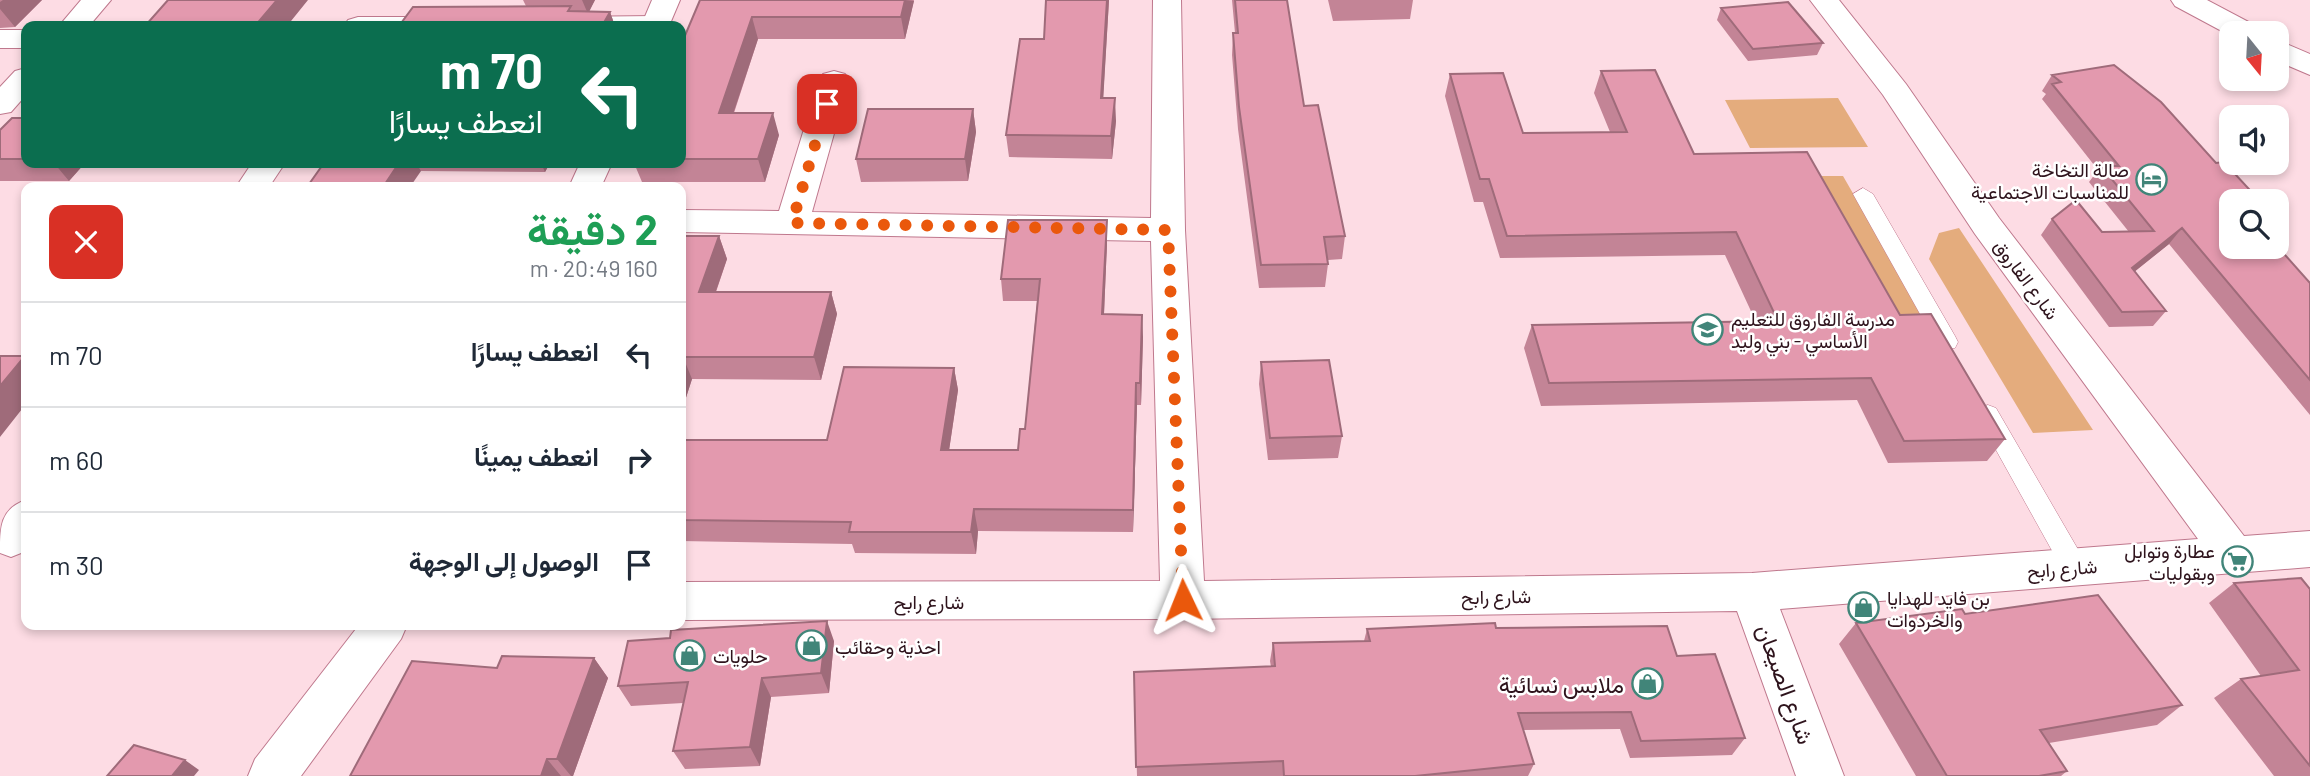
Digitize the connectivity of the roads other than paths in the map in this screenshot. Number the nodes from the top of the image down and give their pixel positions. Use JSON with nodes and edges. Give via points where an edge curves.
{"nodes":[{"id":1,"x":97,"y":0,"type":"edge"},
{"id":2,"x":381,"y":0,"type":"edge"},
{"id":3,"x":666,"y":0,"type":"edge"},
{"id":4,"x":1167,"y":0,"type":"edge"},
{"id":5,"x":1824,"y":0,"type":"edge"},
{"id":6,"x":2185,"y":0,"type":"edge"},
{"id":7,"x":78,"y":21,"type":"edge"},
{"id":8,"x":365,"y":21,"type":"edge"},
{"id":9,"x":657,"y":21,"type":"edge"},
{"id":10,"x":2225,"y":21,"type":"edge"},
{"id":11,"x":0,"y":39,"type":"edge"},
{"id":12,"x":21,"y":39,"type":"edge"},
{"id":13,"x":2289,"y":55,"type":"edge"},
{"id":14,"x":2310,"y":66,"type":"edge"},
{"id":15,"x":834,"y":80,"type":"dead end"},
{"id":16,"x":21,"y":82,"type":"edge"},
{"id":17,"x":0,"y":105,"type":"edge"},
{"id":18,"x":1863,"y":194,"type":"dead end"},
{"id":19,"x":686,"y":221,"type":"edge"},
{"id":20,"x":792,"y":223,"type":"junction"},
{"id":21,"x":1168,"y":230,"type":"junction"},
{"id":22,"x":1959,"y":362,"type":"edge"},
{"id":23,"x":1979,"y":398,"type":"edge"},
{"id":24,"x":2310,"y":550,"type":"edge"},
{"id":25,"x":2234,"y":555,"type":"junction"},
{"id":26,"x":2074,"y":566,"type":"junction"},
{"id":27,"x":1752,"y":593,"type":"junction"},
{"id":28,"x":1183,"y":600,"type":"junction"},
{"id":29,"x":686,"y":601,"type":"edge"},
{"id":30,"x":381,"y":630,"type":"edge"},
{"id":31,"x":272,"y":776,"type":"edge"},
{"id":32,"x":1820,"y":776,"type":"edge"}],
"edges":[{"from":1,"to":7,"type":"street"},
{"from":2,"to":8,"type":"street"},
{"from":3,"to":9,"type":"street"},
{"from":4,"to":21,"type":"street"},
{"from":5,"to":25,"type":"street","name":"شارع الفاروق","via":[[1895,90],[1987,226]]},
{"from":6,"to":10,"type":"street"},
{"from":11,"to":12,"type":"street"},
{"from":13,"to":14,"type":"street"},
{"from":15,"to":20,"type":"street"},
{"from":16,"to":17,"type":"street"},
{"from":18,"to":22,"type":"lane"},
{"from":19,"to":20,"type":"street"},
{"from":20,"to":21,"type":"street"},
{"from":21,"to":28,"type":"street"},
{"from":23,"to":26,"type":"lane"},
{"from":24,"to":25,"type":"street","name":"شارع رابح"},
{"from":25,"to":26,"type":"street","name":"شارع رابح"},
{"from":26,"to":27,"type":"street","name":"شارع رابح"},
{"from":27,"to":28,"type":"street","name":"شارع رابح"},
{"from":27,"to":32,"type":"street","name":"شارع الصيعان"},
{"from":28,"to":29,"type":"street","name":"شارع رابح"},
{"from":30,"to":31,"type":"street"}]}
